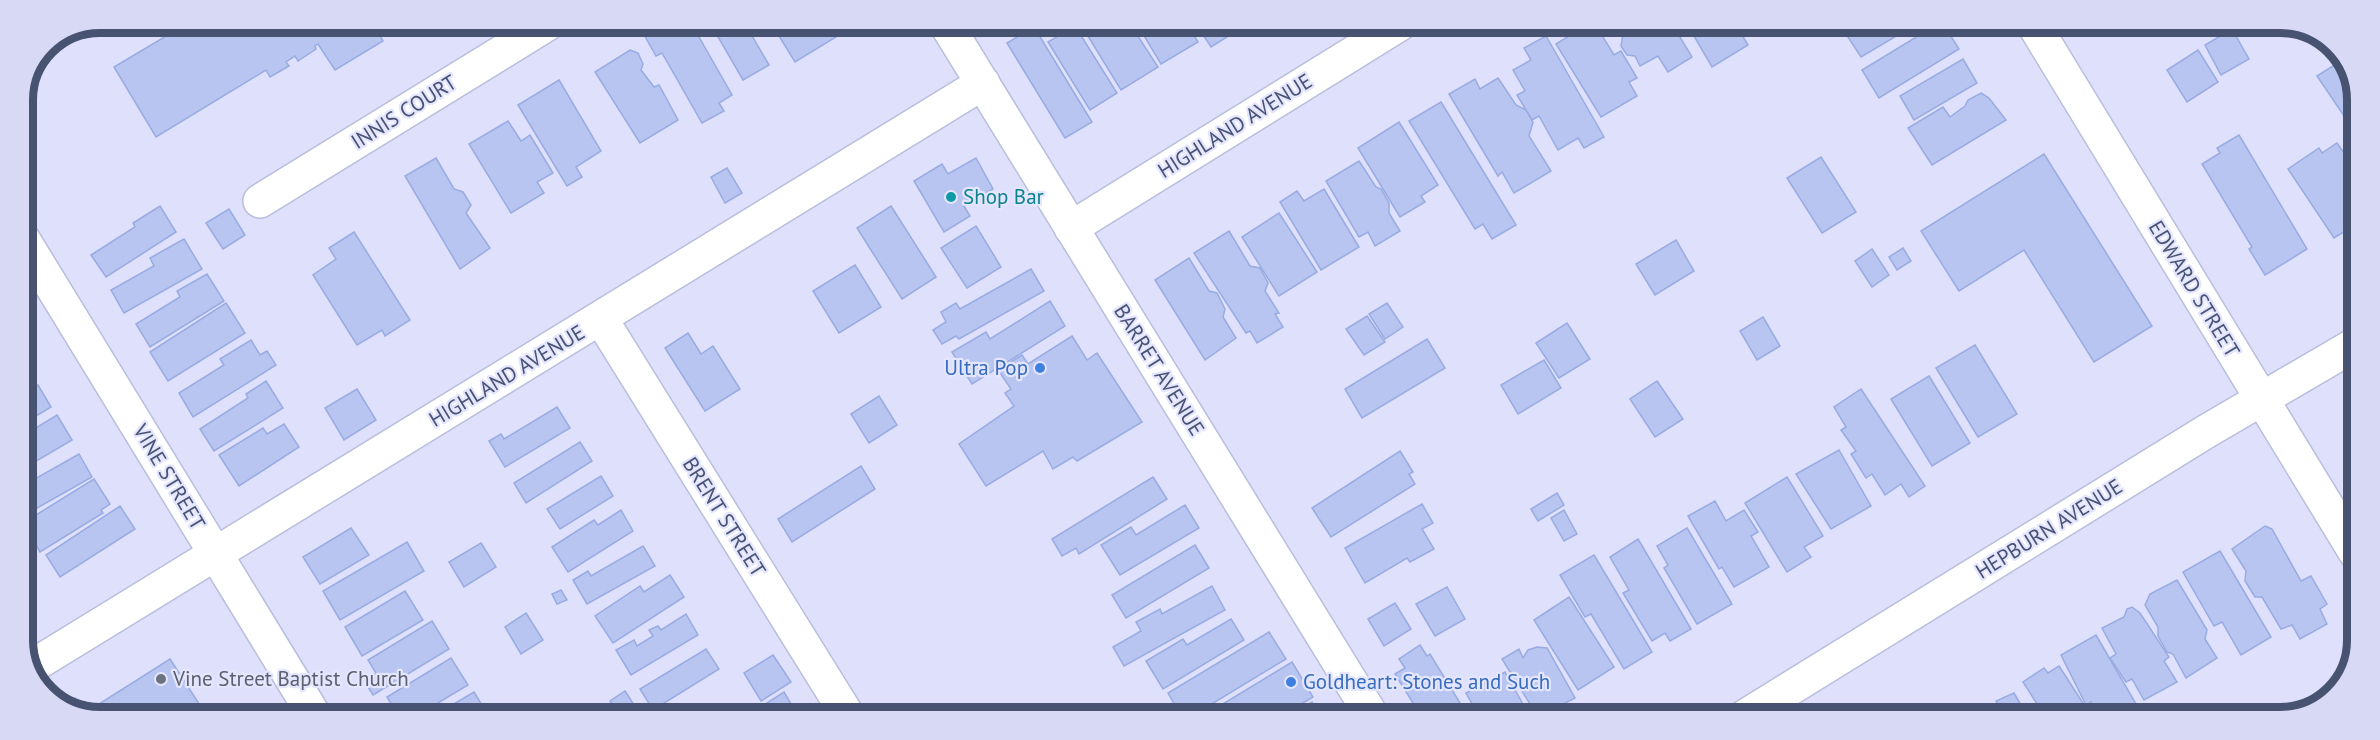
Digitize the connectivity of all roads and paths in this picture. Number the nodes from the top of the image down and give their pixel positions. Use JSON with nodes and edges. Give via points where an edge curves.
{"nodes":[{"id":1,"x":533,"y":33,"type":"edge"},
{"id":2,"x":952,"y":33,"type":"edge"},
{"id":3,"x":1385,"y":33,"type":"edge"},
{"id":4,"x":2039,"y":33,"type":"edge"},
{"id":5,"x":983,"y":83,"type":"junction"},
{"id":6,"x":260,"y":201,"type":"dead end"},
{"id":7,"x":1071,"y":228,"type":"junction"},
{"id":8,"x":33,"y":257,"type":"edge"},
{"id":9,"x":601,"y":318,"type":"junction"},
{"id":10,"x":2347,"y":349,"type":"edge"},
{"id":11,"x":2261,"y":400,"type":"junction"},
{"id":12,"x":2347,"y":539,"type":"edge"},
{"id":13,"x":215,"y":554,"type":"junction"},
{"id":14,"x":37,"y":663,"type":"edge"},
{"id":15,"x":309,"y":707,"type":"edge"},
{"id":16,"x":842,"y":707,"type":"edge"},
{"id":17,"x":1366,"y":707,"type":"edge"},
{"id":18,"x":1759,"y":707,"type":"edge"}],
"edges":[{"from":1,"to":6,"type":"street","name":"INNIS COURT"},
{"from":2,"to":5,"type":"street","name":"BARRET AVENUE"},
{"from":3,"to":7,"type":"street","name":"HIGHLAND AVENUE"},
{"from":4,"to":11,"type":"street","name":"EDWARD STREET"},
{"from":5,"to":7,"type":"street","name":"BARRET AVENUE"},
{"from":5,"to":9,"type":"street","name":"HIGHLAND AVENUE"},
{"from":7,"to":17,"type":"street","name":"BARRET AVENUE"},
{"from":8,"to":13,"type":"street","name":"VINE STREET"},
{"from":9,"to":13,"type":"street","name":"HIGHLAND AVENUE"},
{"from":9,"to":16,"type":"street","name":"BRENT STREET"},
{"from":10,"to":11,"type":"street","name":"HEPBURN AVENUE"},
{"from":11,"to":12,"type":"street","name":"EDWARD STREET"},
{"from":11,"to":18,"type":"street","name":"HEPBURN AVENUE"},
{"from":13,"to":14,"type":"street","name":"HIGHLAND AVENUE"},
{"from":13,"to":15,"type":"street","name":"VINE STREET"}]}
